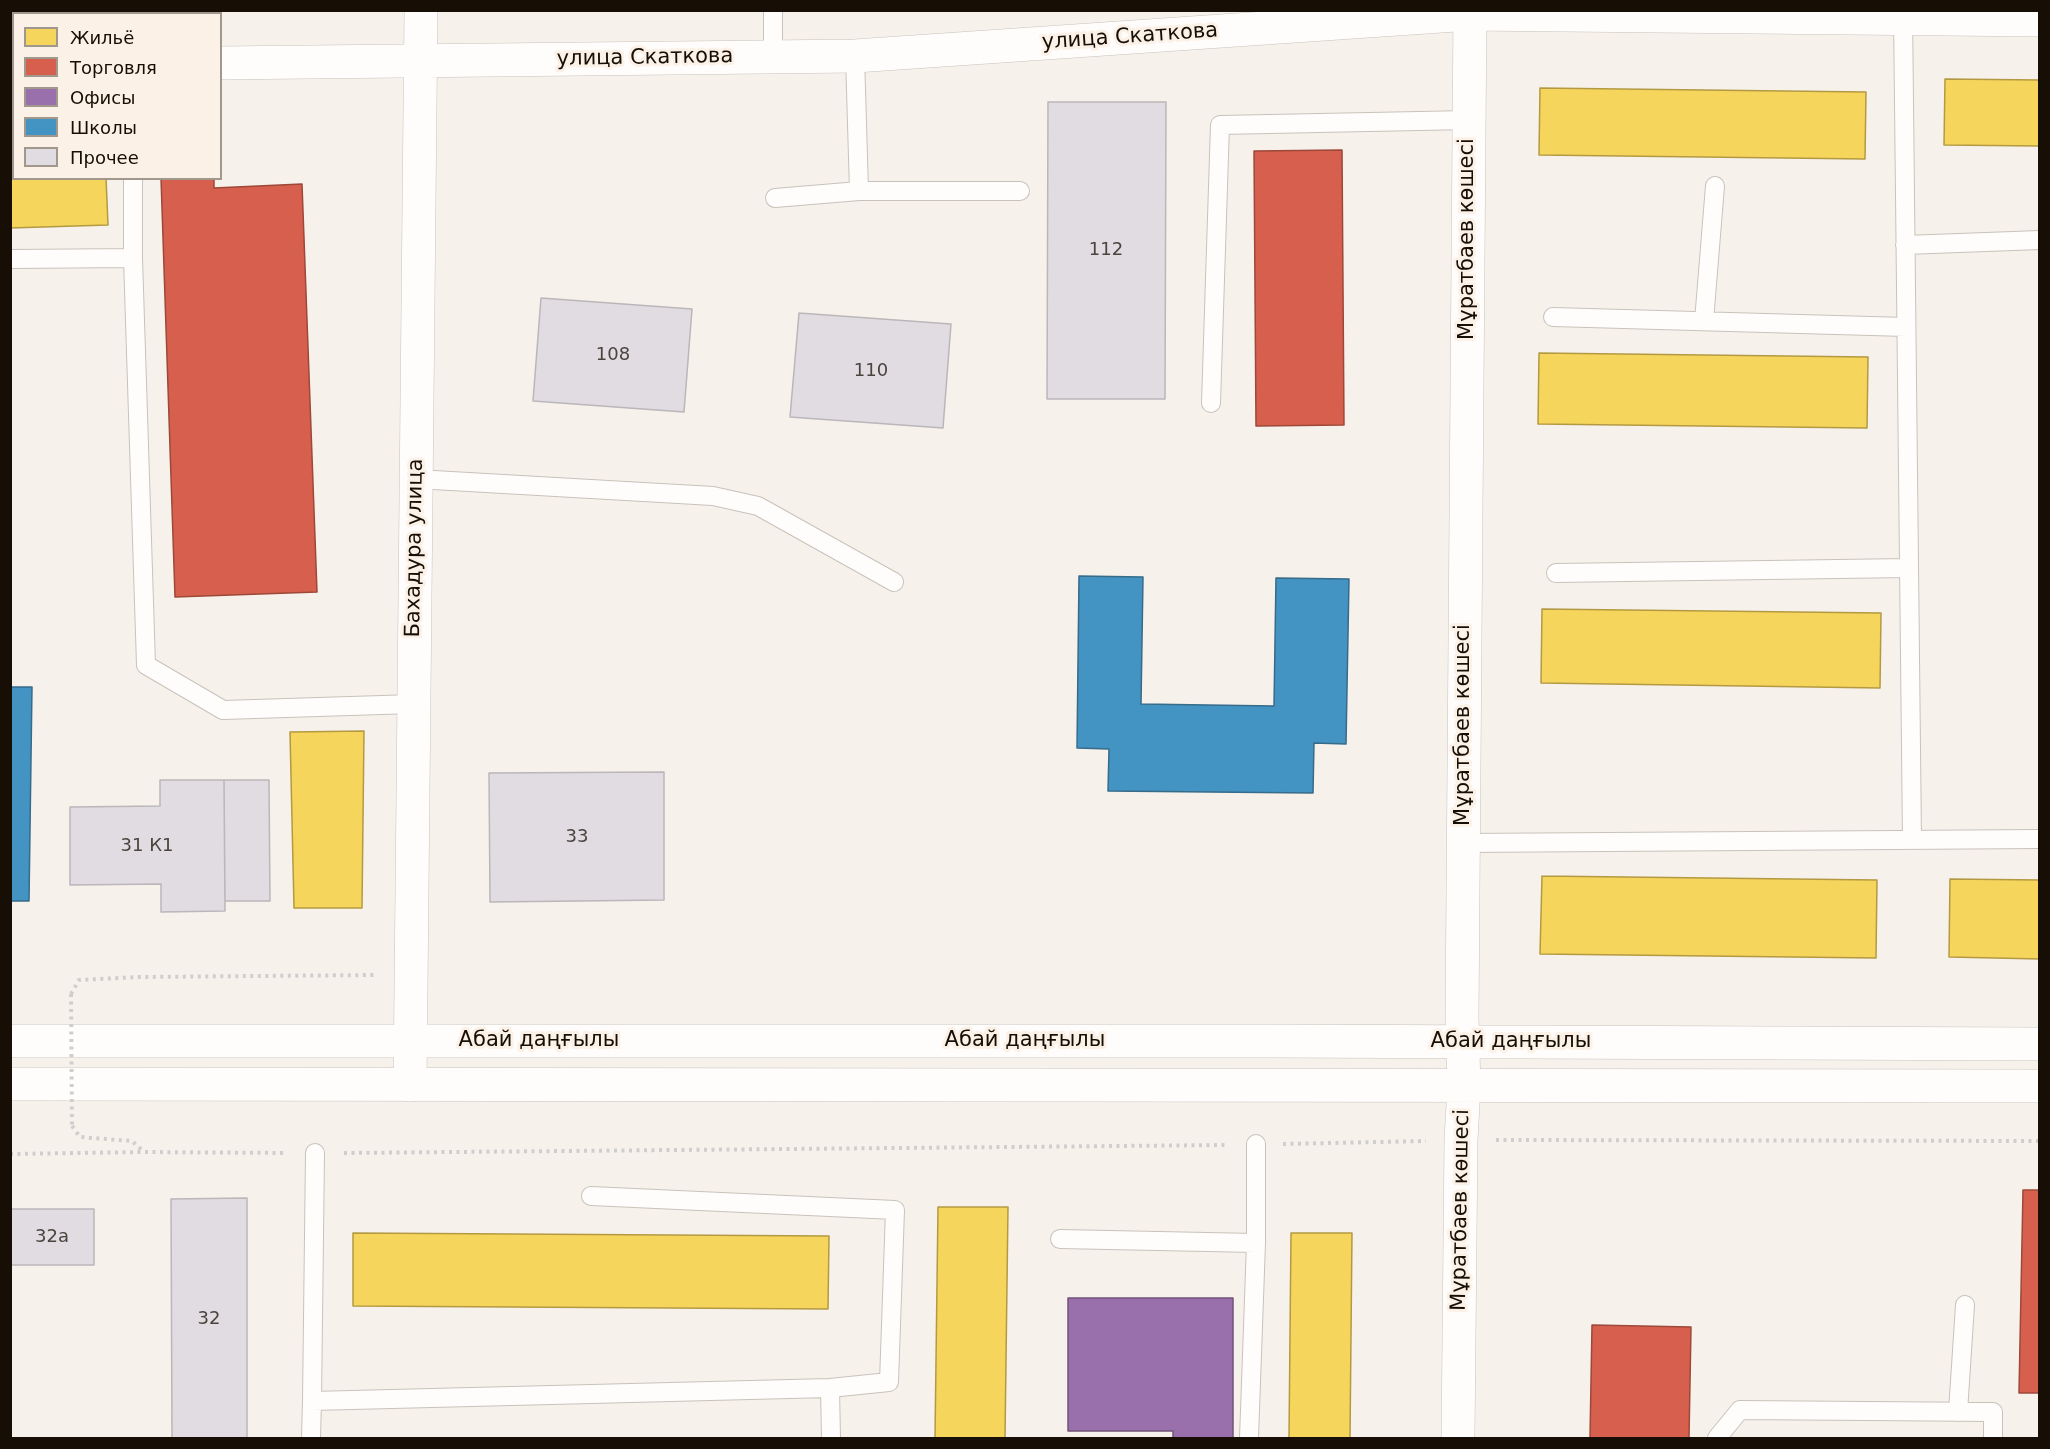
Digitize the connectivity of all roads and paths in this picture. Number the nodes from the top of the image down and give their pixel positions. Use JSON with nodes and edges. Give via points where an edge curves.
{"nodes":[{"id":1,"x":421,"y":10,"type":"edge"},
{"id":2,"x":774,"y":10,"type":"edge"},
{"id":3,"x":1470,"y":12,"type":"edge"},
{"id":4,"x":1902,"y":14,"type":"edge"},
{"id":5,"x":2040,"y":20,"type":"edge"},
{"id":6,"x":773,"y":56,"type":"junction"},
{"id":7,"x":855,"y":56,"type":"junction"},
{"id":8,"x":421,"y":62,"type":"junction"},
{"id":9,"x":222,"y":63,"type":"edge"},
{"id":10,"x":1469,"y":120,"type":"junction"},
{"id":11,"x":133,"y":180,"type":"edge"},
{"id":12,"x":1715,"y":186,"type":"dead end"},
{"id":13,"x":859,"y":191,"type":"junction"},
{"id":14,"x":1020,"y":191,"type":"dead end"},
{"id":15,"x":775,"y":198,"type":"dead end"},
{"id":16,"x":2040,"y":240,"type":"edge"},
{"id":17,"x":1905,"y":245,"type":"junction"},
{"id":18,"x":133,"y":258,"type":"junction"},
{"id":19,"x":10,"y":260,"type":"edge"},
{"id":20,"x":1552,"y":317,"type":"dead end"},
{"id":21,"x":1704,"y":321,"type":"junction"},
{"id":22,"x":1906,"y":327,"type":"junction"},
{"id":23,"x":1211,"y":403,"type":"dead end"},
{"id":24,"x":416,"y":479,"type":"junction"},
{"id":25,"x":1908,"y":568,"type":"junction"},
{"id":26,"x":1556,"y":573,"type":"dead end"},
{"id":27,"x":894,"y":582,"type":"dead end"},
{"id":28,"x":414,"y":704,"type":"junction"},
{"id":29,"x":2040,"y":839,"type":"edge"},
{"id":30,"x":1912,"y":840,"type":"junction"},
{"id":31,"x":1463,"y":843,"type":"junction"},
{"id":32,"x":410,"y":974,"type":"junction"},
{"id":33,"x":10,"y":1041,"type":"edge"},
{"id":34,"x":409,"y":1041,"type":"junction"},
{"id":35,"x":1462,"y":1042,"type":"junction"},
{"id":36,"x":2040,"y":1044,"type":"edge"},
{"id":37,"x":10,"y":1084,"type":"edge"},
{"id":38,"x":410,"y":1085,"type":"junction"},
{"id":39,"x":2040,"y":1086,"type":"edge"},
{"id":40,"x":1464,"y":1087,"type":"junction"},
{"id":41,"x":1461,"y":1140,"type":"junction"},
{"id":42,"x":2040,"y":1141,"type":"edge"},
{"id":43,"x":1256,"y":1144,"type":"junction"},
{"id":44,"x":144,"y":1152,"type":"junction"},
{"id":45,"x":315,"y":1153,"type":"junction"},
{"id":46,"x":10,"y":1154,"type":"edge"},
{"id":47,"x":591,"y":1196,"type":"dead end"},
{"id":48,"x":1060,"y":1239,"type":"dead end"},
{"id":49,"x":1256,"y":1243,"type":"junction"},
{"id":50,"x":1965,"y":1305,"type":"dead end"},
{"id":51,"x":830,"y":1388,"type":"junction"},
{"id":52,"x":312,"y":1401,"type":"junction"},
{"id":53,"x":1958,"y":1412,"type":"junction"},
{"id":54,"x":311,"y":1438,"type":"edge"},
{"id":55,"x":831,"y":1438,"type":"edge"},
{"id":56,"x":1249,"y":1438,"type":"edge"},
{"id":57,"x":1458,"y":1438,"type":"edge"},
{"id":58,"x":1717,"y":1438,"type":"edge"},
{"id":59,"x":1992,"y":1438,"type":"edge"}],
"edges":[{"from":1,"to":8,"type":"street","name":"Бахадура улица"},
{"from":2,"to":6,"type":"lane"},
{"from":3,"to":4,"type":"street","name":"улица Скаткова"},
{"from":3,"to":7,"type":"street","name":"улица Скаткова"},
{"from":3,"to":10,"type":"street","name":"Мұратбаев көшесі"},
{"from":4,"to":5,"type":"street","name":"улица Скаткова"},
{"from":4,"to":17,"type":"lane"},
{"from":6,"to":7,"type":"street","name":"улица Скаткова"},
{"from":6,"to":8,"type":"street","name":"улица Скаткова"},
{"from":7,"to":13,"type":"lane"},
{"from":8,"to":9,"type":"street","name":"улица Скаткова"},
{"from":8,"to":24,"type":"street","name":"Бахадура улица"},
{"from":10,"to":23,"type":"lane","via":[[1220,125]]},
{"from":10,"to":31,"type":"street","name":"Мұратбаев көшесі"},
{"from":11,"to":18,"type":"lane"},
{"from":12,"to":21,"type":"lane"},
{"from":13,"to":14,"type":"lane"},
{"from":13,"to":15,"type":"lane"},
{"from":16,"to":17,"type":"lane"},
{"from":17,"to":22,"type":"lane"},
{"from":18,"to":19,"type":"lane"},
{"from":18,"to":28,"type":"lane","via":[[146,665],[223,710]]},
{"from":20,"to":21,"type":"lane"},
{"from":21,"to":22,"type":"lane"},
{"from":22,"to":25,"type":"lane"},
{"from":24,"to":27,"type":"lane","via":[[713,496],[758,506]]},
{"from":24,"to":28,"type":"street","name":"Бахадура улица"},
{"from":25,"to":26,"type":"lane"},
{"from":25,"to":30,"type":"lane"},
{"from":28,"to":32,"type":"street","name":"Бахадура улица"},
{"from":29,"to":30,"type":"lane"},
{"from":30,"to":31,"type":"lane"},
{"from":31,"to":35,"type":"street","name":"Мұратбаев көшесі"},
{"from":32,"to":34,"type":"street","name":"Бахадура улица"},
{"from":32,"to":44,"type":"path","bridge":true,"via":[[79,980],[71,994],[72,1126],[80,1137],[132,1141]]},
{"from":33,"to":34,"type":"street","name":"Абай даңғылы"},
{"from":34,"to":35,"type":"street","name":"Абай даңғылы"},
{"from":34,"to":38,"type":"street","name":"Бахадура улица"},
{"from":35,"to":36,"type":"street","name":"Абай даңғылы"},
{"from":35,"to":40,"type":"street","name":"Мұратбаев көшесі"},
{"from":37,"to":38,"type":"street","name":"Абай даңғылы"},
{"from":38,"to":40,"type":"street","name":"Абай даңғылы"},
{"from":39,"to":40,"type":"street","name":"Абай даңғылы"},
{"from":40,"to":41,"type":"street","name":"Мұратбаев көшесі"},
{"from":41,"to":42,"type":"path"},
{"from":41,"to":43,"type":"path"},
{"from":41,"to":57,"type":"street","name":"Мұратбаев көшесі"},
{"from":43,"to":45,"type":"path"},
{"from":43,"to":49,"type":"lane"},
{"from":44,"to":45,"type":"path"},
{"from":44,"to":46,"type":"path"},
{"from":45,"to":52,"type":"lane"},
{"from":47,"to":51,"type":"lane","via":[[895,1210],[889,1382]]},
{"from":48,"to":49,"type":"lane"},
{"from":49,"to":56,"type":"lane"},
{"from":50,"to":53,"type":"lane"},
{"from":51,"to":52,"type":"lane"},
{"from":51,"to":55,"type":"lane"},
{"from":52,"to":54,"type":"lane"},
{"from":53,"to":58,"type":"lane","via":[[1740,1410]]},
{"from":53,"to":59,"type":"lane","via":[[1993,1412]]}]}
